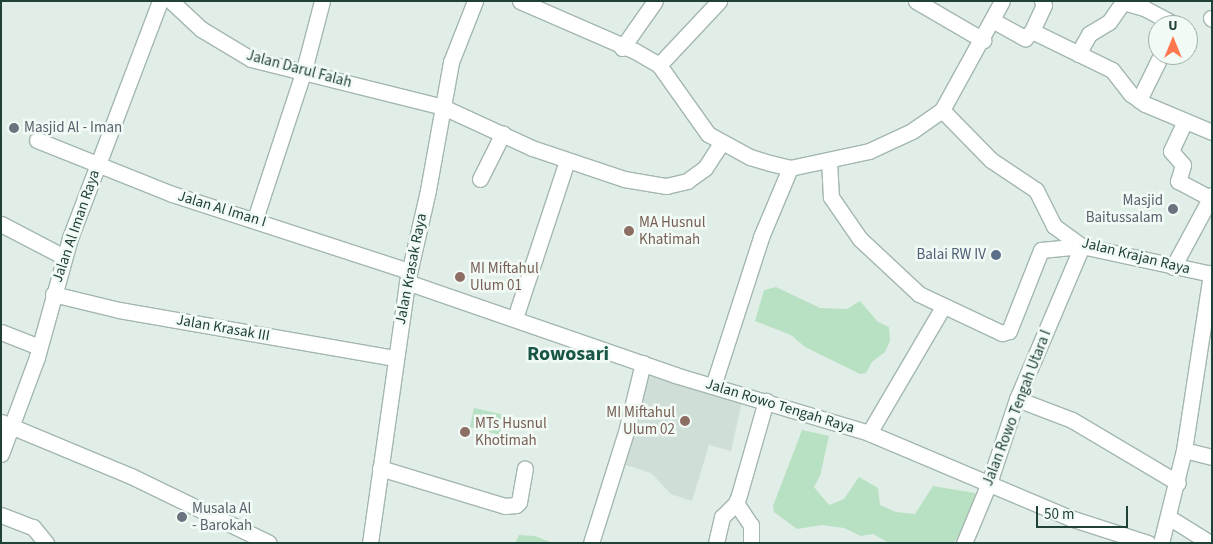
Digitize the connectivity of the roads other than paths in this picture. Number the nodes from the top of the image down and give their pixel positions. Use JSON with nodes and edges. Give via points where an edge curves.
{"nodes":[{"id":1,"x":160,"y":1,"type":"edge"},
{"id":2,"x":171,"y":1,"type":"edge"},
{"id":3,"x":322,"y":1,"type":"edge"},
{"id":4,"x":475,"y":1,"type":"edge"},
{"id":5,"x":520,"y":1,"type":"edge"},
{"id":6,"x":655,"y":1,"type":"edge"},
{"id":7,"x":719,"y":1,"type":"edge"},
{"id":8,"x":916,"y":1,"type":"edge"},
{"id":9,"x":1002,"y":1,"type":"edge"},
{"id":10,"x":1042,"y":1,"type":"edge"},
{"id":11,"x":1145,"y":4,"type":"edge"},
{"id":12,"x":1161,"y":15,"type":"edge"},
{"id":13,"x":992,"y":20,"type":"junction"},
{"id":14,"x":1032,"y":31,"type":"junction"},
{"id":15,"x":983,"y":40,"type":"junction"},
{"id":16,"x":622,"y":48,"type":"junction"},
{"id":17,"x":1078,"y":54,"type":"junction"},
{"id":18,"x":659,"y":65,"type":"junction"},
{"id":19,"x":1156,"y":65,"type":"edge"},
{"id":20,"x":304,"y":70,"type":"junction"},
{"id":21,"x":1139,"y":100,"type":"junction"},
{"id":22,"x":443,"y":107,"type":"junction"},
{"id":23,"x":942,"y":110,"type":"junction"},
{"id":24,"x":1184,"y":120,"type":"junction"},
{"id":25,"x":503,"y":132,"type":"junction"},
{"id":26,"x":1212,"y":132,"type":"edge"},
{"id":27,"x":38,"y":140,"type":"dead end"},
{"id":28,"x":721,"y":143,"type":"junction"},
{"id":29,"x":829,"y":160,"type":"junction"},
{"id":30,"x":567,"y":161,"type":"junction"},
{"id":31,"x":98,"y":165,"type":"junction"},
{"id":32,"x":790,"y":168,"type":"junction"},
{"id":33,"x":480,"y":178,"type":"dead end"},
{"id":34,"x":1211,"y":197,"type":"edge"},
{"id":35,"x":255,"y":219,"type":"junction"},
{"id":36,"x":1,"y":224,"type":"edge"},
{"id":37,"x":1082,"y":246,"type":"junction"},
{"id":38,"x":64,"y":257,"type":"junction"},
{"id":39,"x":1173,"y":267,"type":"junction"},
{"id":40,"x":1212,"y":273,"type":"edge"},
{"id":41,"x":408,"y":277,"type":"junction"},
{"id":42,"x":53,"y":294,"type":"junction"},
{"id":43,"x":943,"y":306,"type":"junction"},
{"id":44,"x":515,"y":318,"type":"junction"},
{"id":45,"x":1,"y":332,"type":"edge"},
{"id":46,"x":39,"y":347,"type":"junction"},
{"id":47,"x":394,"y":358,"type":"junction"},
{"id":48,"x":643,"y":363,"type":"junction"},
{"id":49,"x":713,"y":386,"type":"junction"},
{"id":50,"x":1017,"y":399,"type":"junction"},
{"id":51,"x":766,"y":401,"type":"junction"},
{"id":52,"x":6,"y":424,"type":"edge"},
{"id":53,"x":869,"y":432,"type":"junction"},
{"id":54,"x":1184,"y":450,"type":"junction"},
{"id":55,"x":1,"y":454,"type":"edge"},
{"id":56,"x":1212,"y":457,"type":"edge"},
{"id":57,"x":380,"y":468,"type":"junction"},
{"id":58,"x":525,"y":469,"type":"dead end"},
{"id":59,"x":989,"y":483,"type":"junction"},
{"id":60,"x":1178,"y":483,"type":"junction"},
{"id":61,"x":736,"y":503,"type":"junction"},
{"id":62,"x":1,"y":515,"type":"edge"},
{"id":63,"x":1170,"y":518,"type":"junction"},
{"id":64,"x":1108,"y":537,"type":"edge"},
{"id":65,"x":1212,"y":538,"type":"edge"},
{"id":66,"x":1210,"y":542,"type":"edge"},
{"id":67,"x":46,"y":543,"type":"edge"},
{"id":68,"x":269,"y":543,"type":"edge"},
{"id":69,"x":370,"y":543,"type":"edge"},
{"id":70,"x":591,"y":543,"type":"edge"},
{"id":71,"x":716,"y":543,"type":"edge"},
{"id":72,"x":750,"y":543,"type":"edge"},
{"id":73,"x":964,"y":543,"type":"edge"},
{"id":74,"x":1148,"y":543,"type":"edge"},
{"id":75,"x":1161,"y":543,"type":"edge"}],
"edges":[{"from":1,"to":31,"type":"street","name":"Jalan Al Iman Raya"},
{"from":2,"to":20,"type":"street","name":"Jalan Darul Falah","via":[[201,29],[251,59]]},
{"from":3,"to":20,"type":"street"},
{"from":4,"to":22,"type":"street","name":"Jalan Krasak Raya","via":[[451,62]]},
{"from":5,"to":16,"type":"street"},
{"from":6,"to":16,"type":"street"},
{"from":7,"to":18,"type":"street"},
{"from":8,"to":15,"type":"street"},
{"from":9,"to":13,"type":"street"},
{"from":10,"to":14,"type":"street","via":[[1044,5]]},
{"from":11,"to":12,"type":"street"},
{"from":11,"to":17,"type":"street","via":[[1121,2],[1109,22],[1089,34]]},
{"from":13,"to":14,"type":"street","via":[[1025,38]]},
{"from":13,"to":15,"type":"street"},
{"from":14,"to":17,"type":"street"},
{"from":15,"to":23,"type":"street"},
{"from":16,"to":18,"type":"street"},
{"from":17,"to":21,"type":"street","via":[[1112,70]]},
{"from":18,"to":28,"type":"street","via":[[688,103],[700,125]]},
{"from":19,"to":21,"type":"street"},
{"from":20,"to":22,"type":"street","name":"Jalan Darul Falah"},
{"from":20,"to":35,"type":"street"},
{"from":21,"to":24,"type":"street"},
{"from":22,"to":25,"type":"street","name":"Jalan Darul Falah"},
{"from":22,"to":41,"type":"street","name":"Jalan Krasak Raya"},
{"from":23,"to":29,"type":"street","via":[[890,143]]},
{"from":23,"to":37,"type":"street","name":"Jalan Krajan Raya","via":[[991,160],[1036,190],[1054,226]]},
{"from":24,"to":26,"type":"street"},
{"from":24,"to":34,"type":"street","via":[[1170,151],[1183,164],[1178,181]]},
{"from":25,"to":30,"type":"street","name":"Jalan Darul Falah"},
{"from":25,"to":33,"type":"street"},
{"from":27,"to":31,"type":"street","name":"Jalan Al Iman I"},
{"from":28,"to":30,"type":"street","name":"Jalan Darul Falah","via":[[705,168],[687,181],[666,186],[624,179]]},
{"from":28,"to":32,"type":"street","via":[[750,157]]},
{"from":29,"to":32,"type":"street"},
{"from":29,"to":43,"type":"street","via":[[831,197],[848,224],[905,284]]},
{"from":30,"to":44,"type":"street"},
{"from":31,"to":35,"type":"street","name":"Jalan Al Iman I","via":[[172,194]]},
{"from":31,"to":38,"type":"street","name":"Jalan Al Iman Raya"},
{"from":32,"to":49,"type":"street","via":[[761,237]]},
{"from":34,"to":39,"type":"street"},
{"from":35,"to":41,"type":"street","name":"Jalan Al Iman I"},
{"from":36,"to":38,"type":"street"},
{"from":37,"to":39,"type":"street","name":"Jalan Krajan Raya"},
{"from":37,"to":43,"type":"street","via":[[1041,250],[1007,333]]},
{"from":37,"to":50,"type":"street","name":"Jalan Rowo Tengah Utara I"},
{"from":38,"to":42,"type":"street","name":"Jalan Al Iman Raya"},
{"from":39,"to":40,"type":"street","name":"Jalan Krajan Raya"},
{"from":40,"to":54,"type":"street"},
{"from":41,"to":44,"type":"street","name":"Jalan Rowo Tengah Raya"},
{"from":41,"to":47,"type":"street","name":"Jalan Krasak Raya"},
{"from":42,"to":46,"type":"street","name":"Jalan Al Iman Raya"},
{"from":42,"to":47,"type":"street","name":"Jalan Krasak III","via":[[119,310]]},
{"from":43,"to":53,"type":"street"},
{"from":44,"to":48,"type":"street","name":"Jalan Rowo Tengah Raya"},
{"from":45,"to":46,"type":"street"},
{"from":46,"to":52,"type":"street","name":"Jalan Al Iman Raya"},
{"from":47,"to":57,"type":"street","name":"Jalan Krasak Raya"},
{"from":48,"to":49,"type":"street","name":"Jalan Rowo Tengah Raya"},
{"from":48,"to":70,"type":"street","via":[[626,432]]},
{"from":49,"to":51,"type":"street","name":"Jalan Rowo Tengah Raya"},
{"from":50,"to":59,"type":"street","name":"Jalan Rowo Tengah Utara I"},
{"from":50,"to":60,"type":"street","via":[[1072,420]]},
{"from":51,"to":53,"type":"street","name":"Jalan Rowo Tengah Raya"},
{"from":51,"to":61,"type":"street"},
{"from":52,"to":55,"type":"street","name":"Jalan Al Iman Raya"},
{"from":52,"to":68,"type":"street","via":[[131,476]]},
{"from":53,"to":59,"type":"street","name":"Jalan Rowo Tengah Raya"},
{"from":54,"to":56,"type":"street"},
{"from":54,"to":60,"type":"street"},
{"from":57,"to":58,"type":"street","via":[[506,506],[518,502]]},
{"from":57,"to":69,"type":"street","name":"Jalan Krasak Raya"},
{"from":59,"to":64,"type":"street","name":"Jalan Rowo Tengah Raya"},
{"from":59,"to":73,"type":"street","name":"Jalan Rowo Tengah Utara I"},
{"from":60,"to":63,"type":"street"},
{"from":61,"to":71,"type":"street","via":[[722,517]]},
{"from":61,"to":72,"type":"street","via":[[751,525]]},
{"from":62,"to":67,"type":"street","via":[[33,527]]},
{"from":63,"to":66,"type":"street"},
{"from":63,"to":75,"type":"street"},
{"from":64,"to":74,"type":"street","name":"Jalan Rowo Tengah Raya"},
{"from":65,"to":66,"type":"street"}]}
